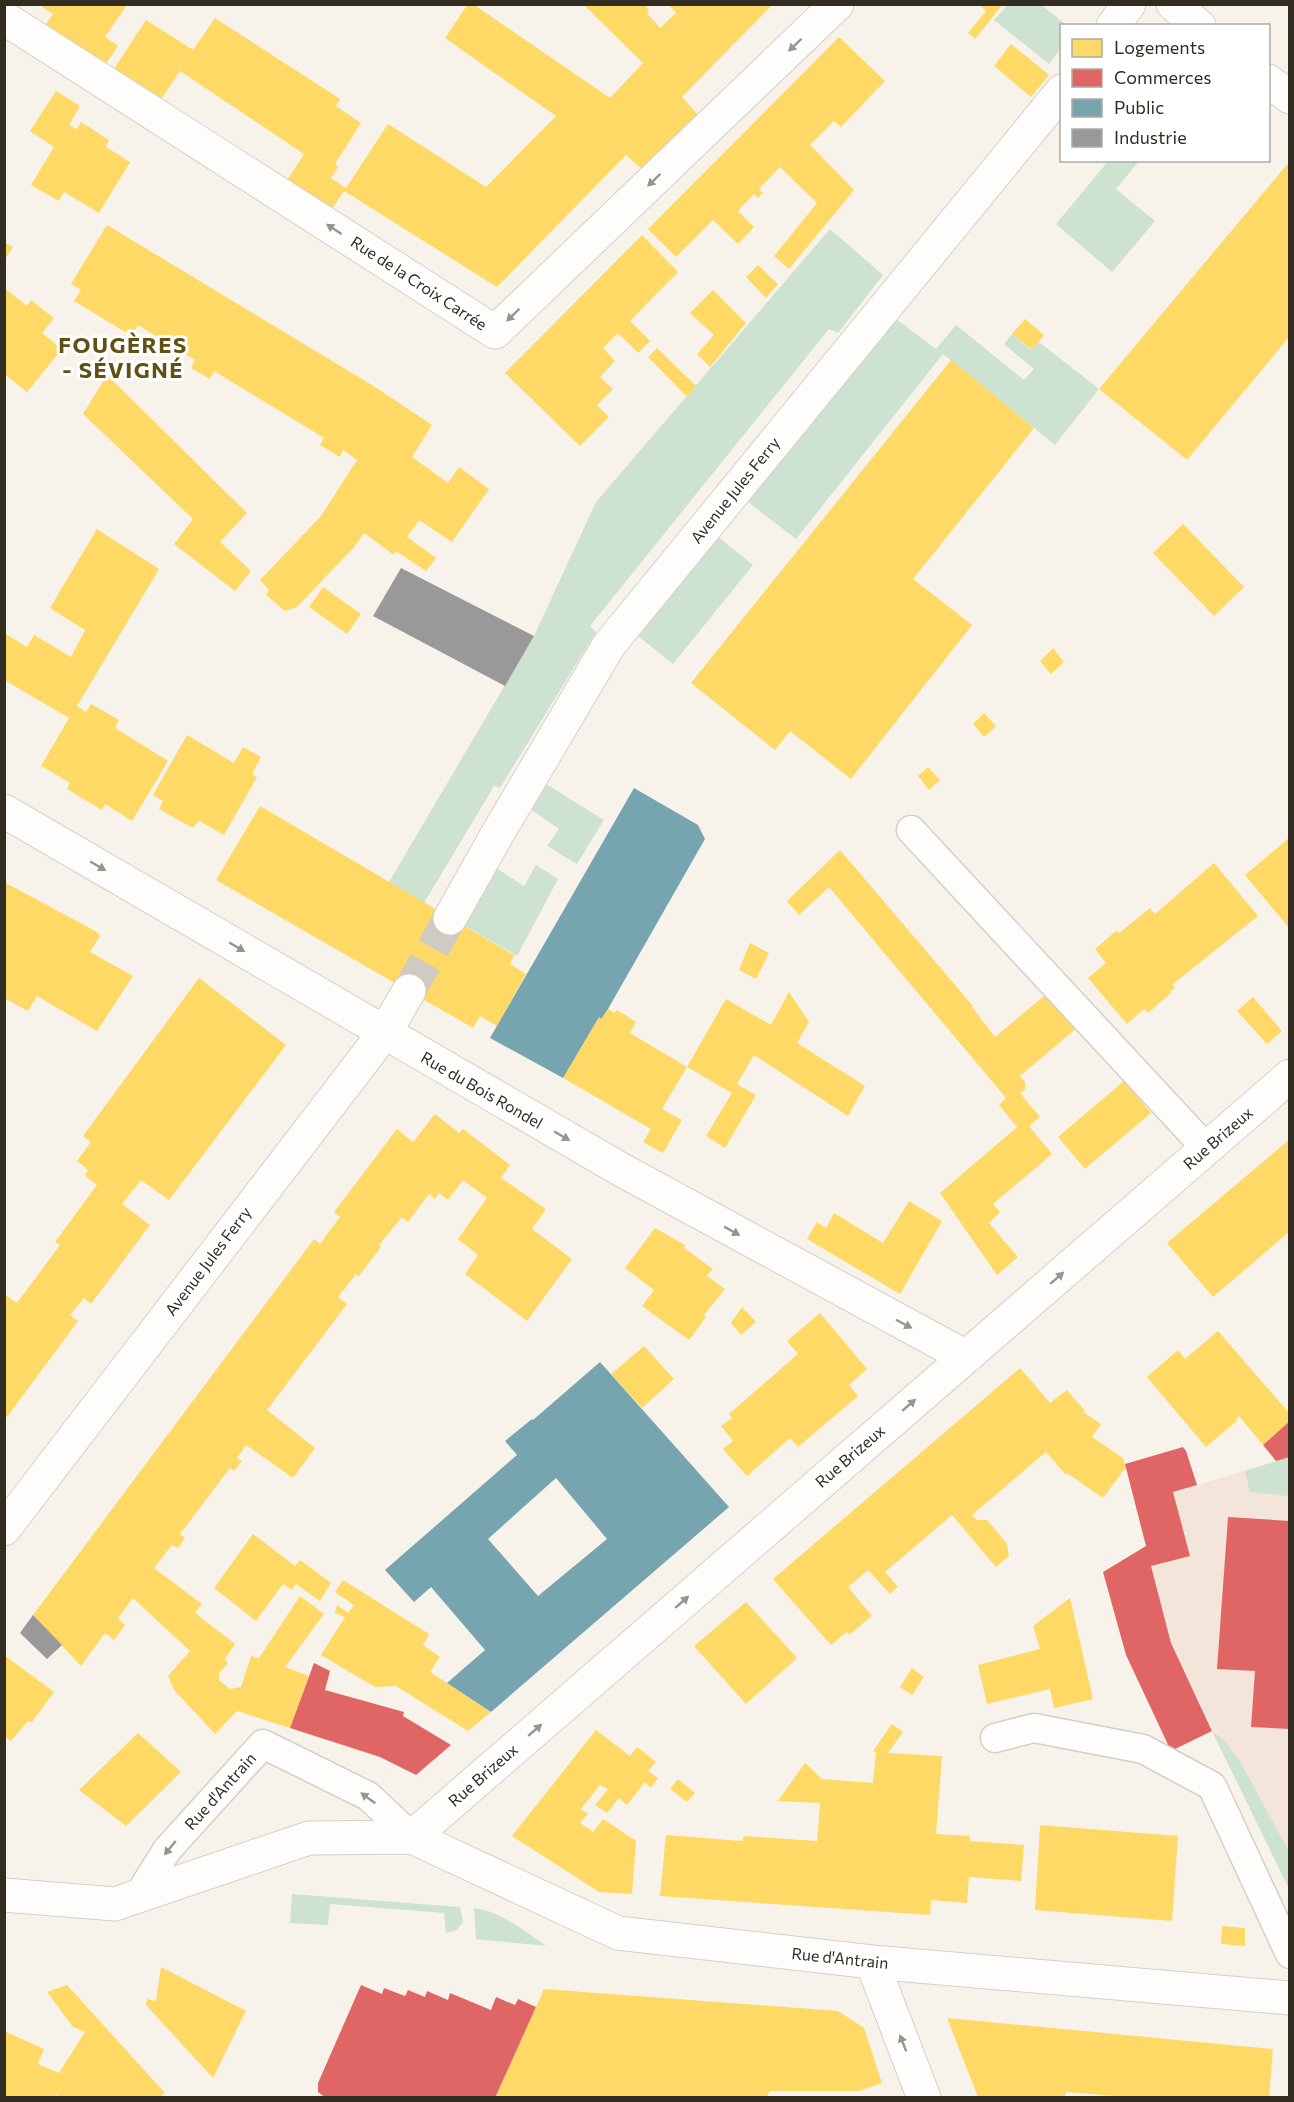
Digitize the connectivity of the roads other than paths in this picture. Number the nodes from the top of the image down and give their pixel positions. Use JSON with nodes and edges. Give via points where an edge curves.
{"nodes":[{"id":1,"x":837,"y":4,"type":"edge"},
{"id":2,"x":1129,"y":4,"type":"edge"},
{"id":3,"x":1174,"y":5,"type":"edge"},
{"id":4,"x":4,"y":18,"type":"edge"},
{"id":5,"x":1114,"y":24,"type":"edge"},
{"id":6,"x":1197,"y":24,"type":"edge"},
{"id":7,"x":1060,"y":92,"type":"edge"},
{"id":8,"x":4,"y":811,"type":"edge"},
{"id":9,"x":911,"y":830,"type":"dead end"},
{"id":10,"x":450,"y":918,"type":"tunnel mouth"},
{"id":11,"x":409,"y":991,"type":"tunnel mouth"},
{"id":12,"x":385,"y":1032,"type":"junction"},
{"id":13,"x":1290,"y":1076,"type":"edge"},
{"id":14,"x":1206,"y":1148,"type":"junction"},
{"id":15,"x":966,"y":1357,"type":"junction"},
{"id":16,"x":4,"y":1529,"type":"edge"},
{"id":17,"x":995,"y":1738,"type":"dead end"},
{"id":18,"x":412,"y":1837,"type":"junction"},
{"id":19,"x":4,"y":1895,"type":"edge"},
{"id":20,"x":139,"y":1895,"type":"junction"},
{"id":21,"x":1290,"y":1954,"type":"edge"},
{"id":22,"x":872,"y":1962,"type":"junction"},
{"id":23,"x":1290,"y":1998,"type":"edge"},
{"id":24,"x":924,"y":2097,"type":"edge"}],
"edges":[{"from":1,"to":4,"type":"street","name":"Rue de la Croix Carrée","one_way":true,"via":[[495,332]]},
{"from":2,"to":5,"type":"street"},
{"from":3,"to":6,"type":"street"},
{"from":7,"to":10,"type":"street","name":"Avenue Jules Ferry","via":[[609,645]]},
{"from":8,"to":12,"type":"street","name":"Rue du Bois Rondel","one_way":true},
{"from":9,"to":14,"type":"lane"},
{"from":11,"to":12,"type":"street","name":"Avenue Jules Ferry"},
{"from":12,"to":15,"type":"street","name":"Rue du Bois Rondel","one_way":true,"via":[[620,1169]]},
{"from":12,"to":16,"type":"street","name":"Avenue Jules Ferry"},
{"from":13,"to":14,"type":"street","name":"Rue Brizeux"},
{"from":15,"to":14,"type":"street","name":"Rue Brizeux","one_way":true},
{"from":18,"to":15,"type":"street","name":"Rue Brizeux","one_way":true},
{"from":17,"to":21,"type":"lane","via":[[1034,1728],[1143,1749],[1212,1786]]},
{"from":18,"to":20,"type":"street","name":"Rue d'Antrain","via":[[309,1838]]},
{"from":18,"to":20,"type":"lane","name":"Rue d'Antrain","one_way":true,"via":[[368,1796],[263,1744],[166,1850]]},
{"from":18,"to":22,"type":"street","name":"Rue d'Antrain","via":[[618,1933]]},
{"from":19,"to":20,"type":"street","name":"Rue d'Antrain","via":[[115,1904]]},
{"from":22,"to":23,"type":"street","name":"Rue d'Antrain"},
{"from":24,"to":22,"type":"street","one_way":true}]}
